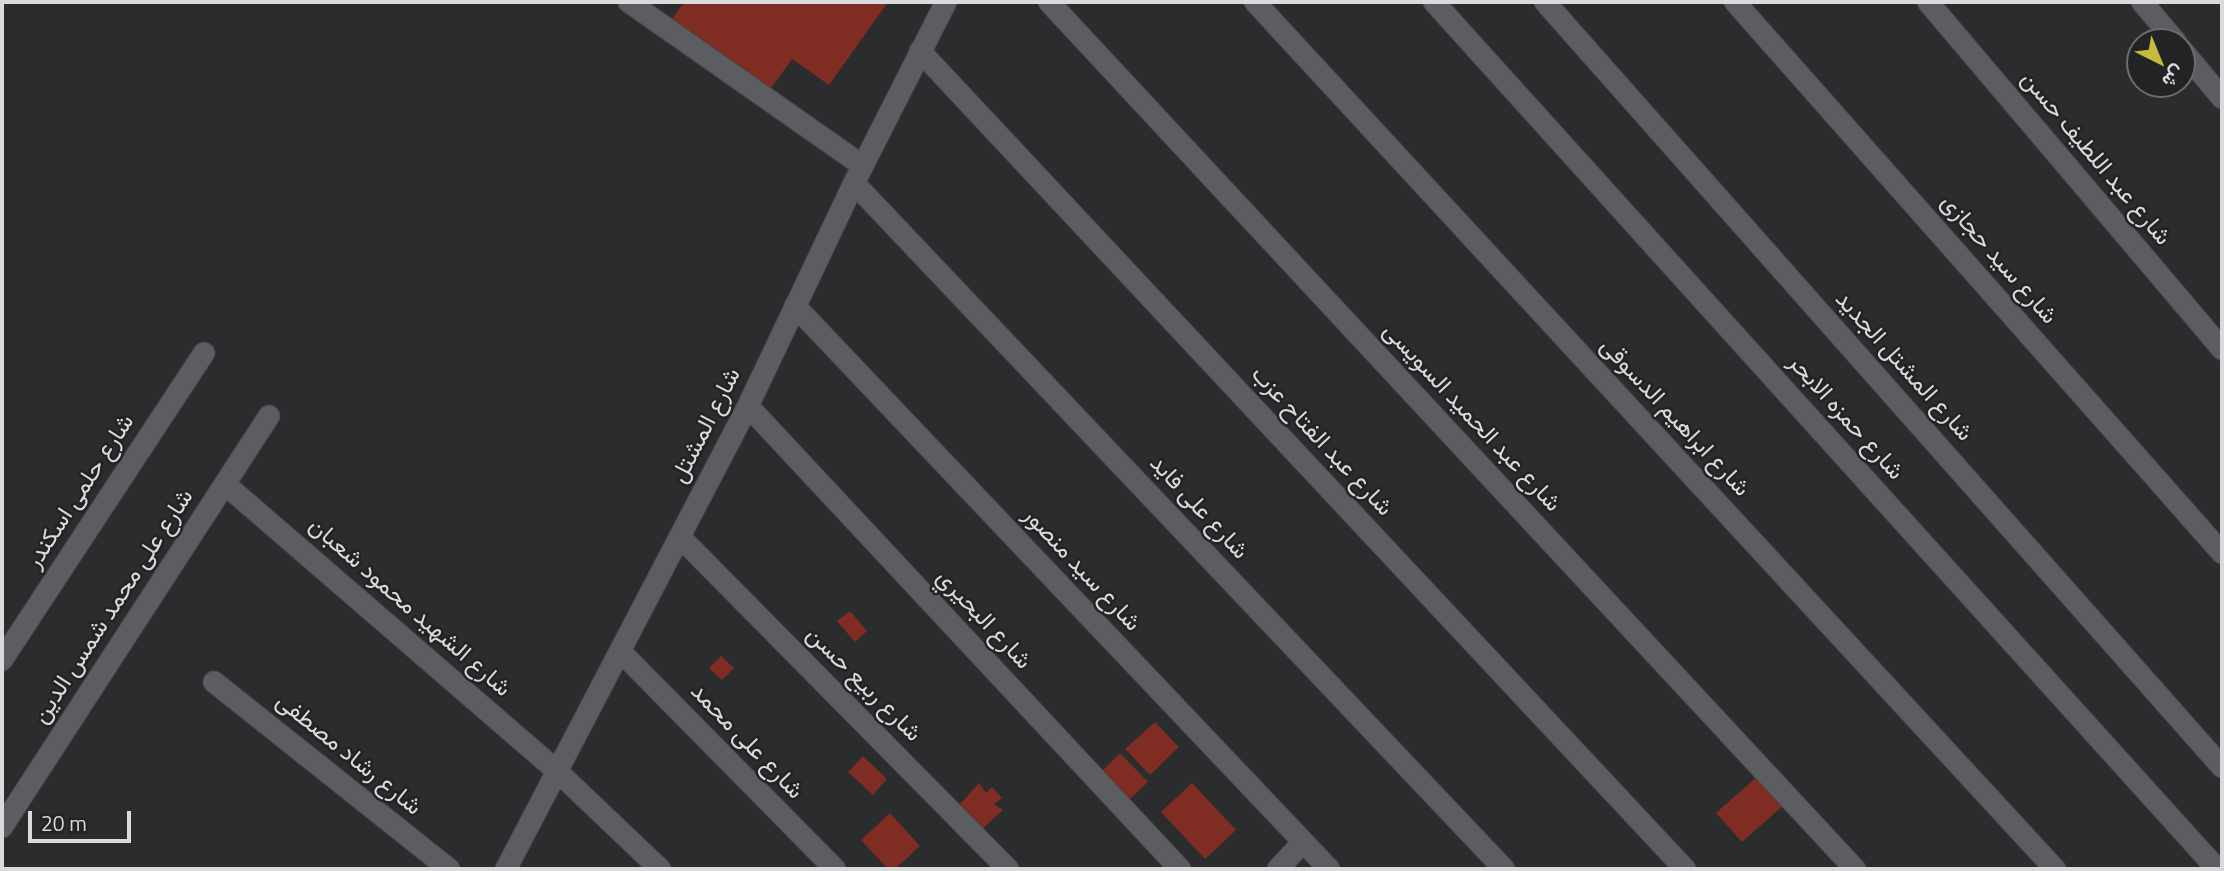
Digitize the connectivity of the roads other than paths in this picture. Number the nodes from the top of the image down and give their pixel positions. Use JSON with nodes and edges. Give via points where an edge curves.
{"nodes":[{"id":1,"x":629,"y":2,"type":"edge"},
{"id":2,"x":946,"y":2,"type":"edge"},
{"id":3,"x":1049,"y":2,"type":"edge"},
{"id":4,"x":1255,"y":2,"type":"edge"},
{"id":5,"x":1434,"y":2,"type":"edge"},
{"id":6,"x":1545,"y":2,"type":"edge"},
{"id":7,"x":1735,"y":2,"type":"edge"},
{"id":8,"x":1928,"y":2,"type":"edge"},
{"id":9,"x":2142,"y":2,"type":"edge"},
{"id":10,"x":2163,"y":28,"type":"edge"},
{"id":11,"x":920,"y":51,"type":"junction"},
{"id":12,"x":2196,"y":67,"type":"edge"},
{"id":13,"x":2222,"y":98,"type":"edge"},
{"id":14,"x":859,"y":175,"type":"junction"},
{"id":15,"x":795,"y":306,"type":"junction"},
{"id":16,"x":2222,"y":349,"type":"edge"},
{"id":17,"x":204,"y":353,"type":"dead end"},
{"id":18,"x":748,"y":406,"type":"junction"},
{"id":19,"x":269,"y":416,"type":"dead end"},
{"id":20,"x":226,"y":485,"type":"junction"},
{"id":21,"x":680,"y":537,"type":"junction"},
{"id":22,"x":2222,"y":553,"type":"edge"},
{"id":23,"x":620,"y":650,"type":"junction"},
{"id":24,"x":2,"y":660,"type":"edge"},
{"id":25,"x":214,"y":682,"type":"dead end"},
{"id":26,"x":2222,"y":767,"type":"edge"},
{"id":27,"x":557,"y":771,"type":"junction"},
{"id":28,"x":2,"y":827,"type":"edge"},
{"id":29,"x":1303,"y":842,"type":"junction"},
{"id":30,"x":450,"y":869,"type":"edge"},
{"id":31,"x":506,"y":869,"type":"edge"},
{"id":32,"x":660,"y":869,"type":"edge"},
{"id":33,"x":835,"y":869,"type":"edge"},
{"id":34,"x":1008,"y":869,"type":"edge"},
{"id":35,"x":1180,"y":869,"type":"edge"},
{"id":36,"x":1278,"y":869,"type":"edge"},
{"id":37,"x":1329,"y":869,"type":"edge"},
{"id":38,"x":1504,"y":869,"type":"edge"},
{"id":39,"x":1685,"y":869,"type":"edge"},
{"id":40,"x":1856,"y":869,"type":"edge"},
{"id":41,"x":2055,"y":869,"type":"edge"},
{"id":42,"x":2217,"y":869,"type":"edge"}],
"edges":[{"from":1,"to":14,"type":"street","name":"شارع على فايد"},
{"from":2,"to":11,"type":"street","name":"شارع المشتل"},
{"from":3,"to":40,"type":"street","name":"شارع عبد الحميد السويسى"},
{"from":4,"to":41,"type":"street","name":"شارع ابراهيم الدسوقى"},
{"from":5,"to":42,"type":"street","name":"شارع حمزه الابحر"},
{"from":6,"to":26,"type":"street","name":"شارع المشتل الجديد"},
{"from":7,"to":22,"type":"street","name":"شارع سيد حجازى"},
{"from":8,"to":16,"type":"street","name":"شارع عبد اللطيف حسن"},
{"from":9,"to":10,"type":"street"},
{"from":11,"to":14,"type":"street","name":"شارع المشتل"},
{"from":11,"to":39,"type":"street","name":"شارع عبد الفتاح عزب"},
{"from":12,"to":13,"type":"street"},
{"from":14,"to":15,"type":"street","name":"شارع المشتل"},
{"from":14,"to":38,"type":"street","name":"شارع على فايد"},
{"from":15,"to":18,"type":"street","name":"شارع المشتل"},
{"from":15,"to":29,"type":"street","name":"شارع سيد منصور"},
{"from":17,"to":24,"type":"street","name":"شارع حلمى اسكندر"},
{"from":18,"to":21,"type":"street","name":"شارع المشتل"},
{"from":18,"to":35,"type":"street","name":"شارع البحيري"},
{"from":19,"to":20,"type":"street","name":"شارع على محمد شمس الدين"},
{"from":20,"to":27,"type":"street","name":"شارع الشهيد محمود شعبان"},
{"from":20,"to":28,"type":"street","name":"شارع على محمد شمس الدين"},
{"from":21,"to":23,"type":"street","name":"شارع المشتل"},
{"from":21,"to":34,"type":"street","name":"شارع ربيع حسن"},
{"from":23,"to":27,"type":"street","name":"شارع المشتل"},
{"from":23,"to":33,"type":"street","name":"شارع على محمد"},
{"from":25,"to":30,"type":"street","name":"شارع رشاد مصطفى"},
{"from":27,"to":31,"type":"street","name":"شارع المشتل"},
{"from":27,"to":32,"type":"street","name":"شارع الشهيد محمود شعبان"},
{"from":29,"to":36,"type":"street"},
{"from":29,"to":37,"type":"street","name":"شارع سيد منصور"}]}
